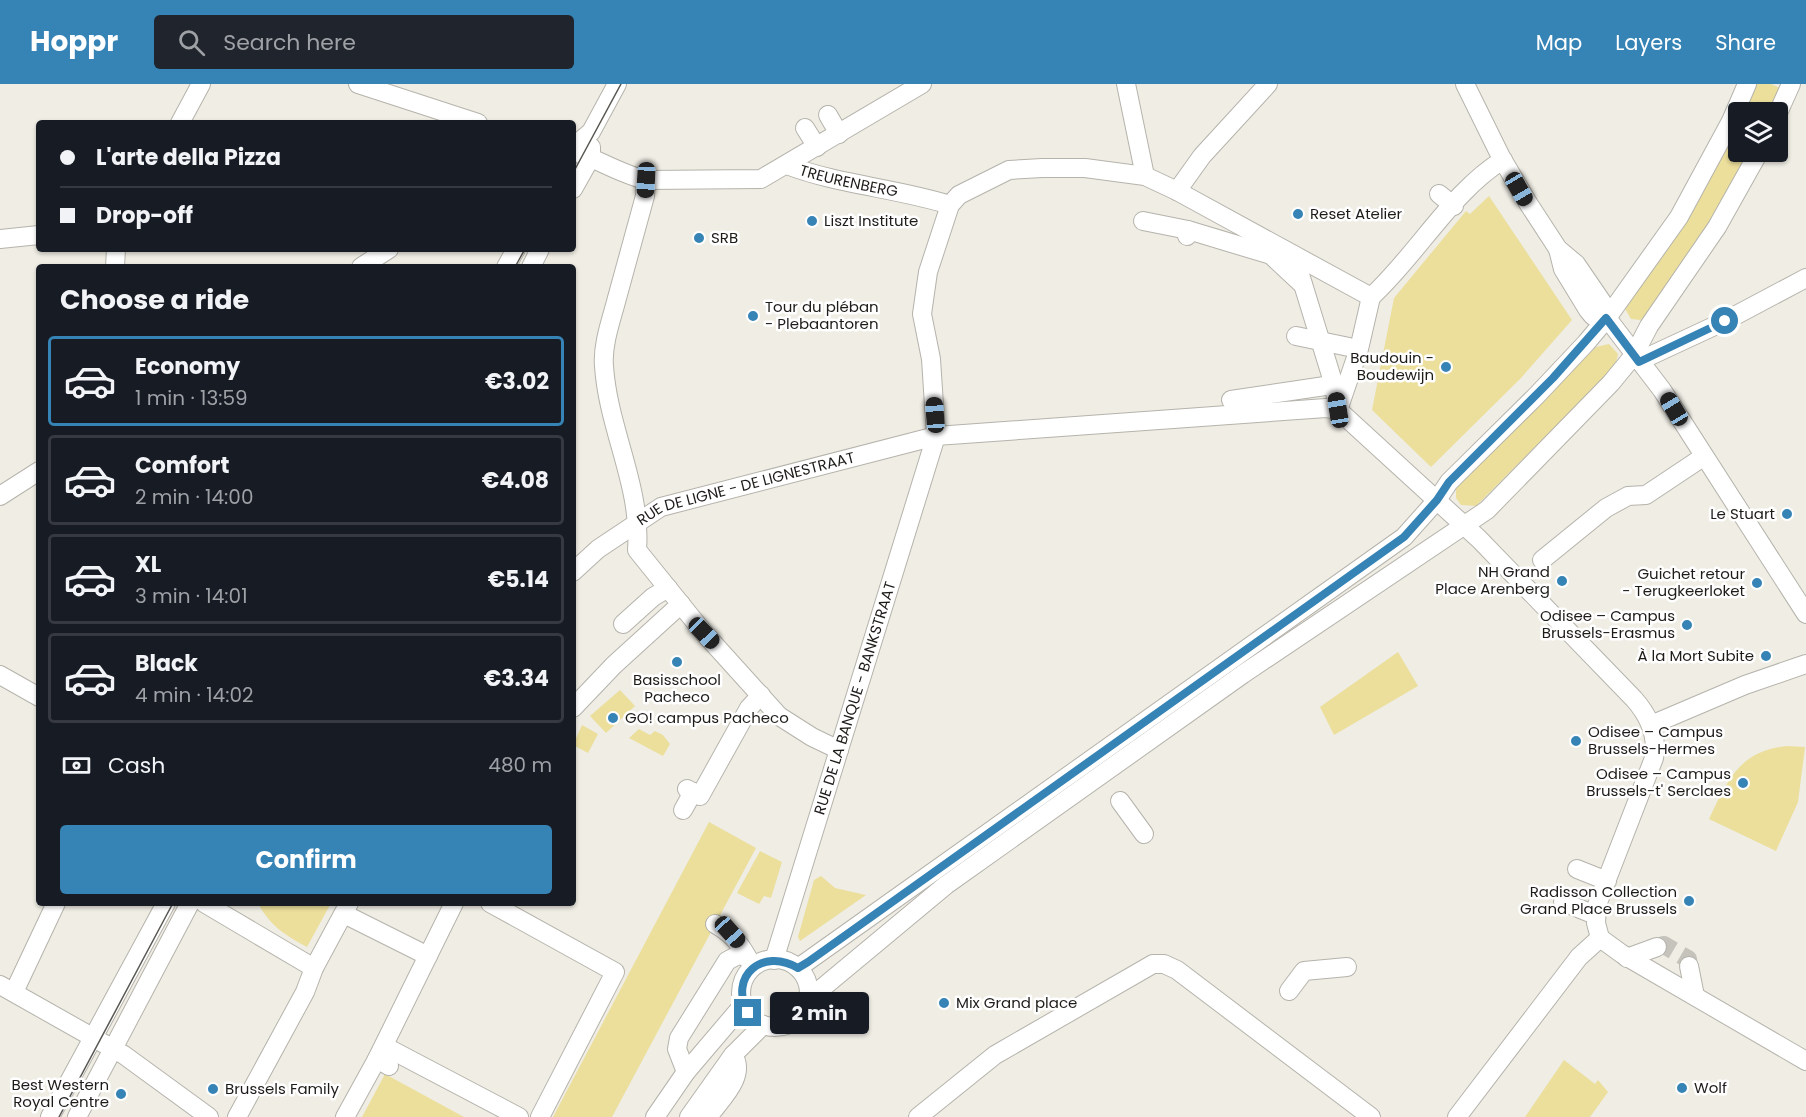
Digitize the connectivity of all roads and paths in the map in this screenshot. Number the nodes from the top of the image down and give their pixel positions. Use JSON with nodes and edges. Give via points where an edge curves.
{"nodes":[{"id":1,"x":201,"y":84,"type":"edge"},
{"id":2,"x":358,"y":84,"type":"edge"},
{"id":3,"x":617,"y":84,"type":"edge"},
{"id":4,"x":922,"y":84,"type":"edge"},
{"id":5,"x":1126,"y":84,"type":"edge"},
{"id":6,"x":1268,"y":84,"type":"edge"},
{"id":7,"x":1465,"y":84,"type":"edge"},
{"id":8,"x":1747,"y":84,"type":"edge"},
{"id":9,"x":1791,"y":84,"type":"edge"},
{"id":10,"x":1783,"y":102,"type":"edge"},
{"id":11,"x":828,"y":115,"type":"dead end"},
{"id":12,"x":182,"y":120,"type":"edge"},
{"id":13,"x":469,"y":120,"type":"edge"},
{"id":14,"x":805,"y":129,"type":"dead end"},
{"id":15,"x":839,"y":134,"type":"junction"},
{"id":16,"x":817,"y":147,"type":"junction"},
{"id":17,"x":578,"y":152,"type":"edge"},
{"id":18,"x":1503,"y":160,"type":"junction"},
{"id":19,"x":1753,"y":162,"type":"edge"},
{"id":20,"x":787,"y":165,"type":"junction"},
{"id":21,"x":1145,"y":176,"type":"junction"},
{"id":22,"x":646,"y":180,"type":"junction"},
{"id":23,"x":1177,"y":191,"type":"junction"},
{"id":24,"x":1439,"y":194,"type":"dead end"},
{"id":25,"x":950,"y":205,"type":"junction"},
{"id":26,"x":1454,"y":206,"type":"junction"},
{"id":27,"x":1137,"y":220,"type":"dead end"},
{"id":28,"x":36,"y":235,"type":"edge"},
{"id":29,"x":0,"y":239,"type":"edge"},
{"id":30,"x":384,"y":252,"type":"edge"},
{"id":31,"x":1294,"y":255,"type":"junction"},
{"id":32,"x":366,"y":264,"type":"edge"},
{"id":33,"x":1806,"y":278,"type":"edge"},
{"id":34,"x":1293,"y":282,"type":"junction"},
{"id":35,"x":1371,"y":297,"type":"junction"},
{"id":36,"x":1606,"y":318,"type":"junction"},
{"id":37,"x":1296,"y":336,"type":"dead end"},
{"id":38,"x":1320,"y":340,"type":"junction"},
{"id":39,"x":1349,"y":346,"type":"dead end"},
{"id":40,"x":1636,"y":358,"type":"junction"},
{"id":41,"x":1326,"y":382,"type":"junction"},
{"id":42,"x":1232,"y":400,"type":"dead end"},
{"id":43,"x":1338,"y":410,"type":"junction"},
{"id":44,"x":936,"y":436,"type":"junction"},
{"id":45,"x":1703,"y":457,"type":"junction"},
{"id":46,"x":36,"y":473,"type":"edge"},
{"id":47,"x":0,"y":496,"type":"edge"},
{"id":48,"x":1437,"y":500,"type":"junction"},
{"id":49,"x":639,"y":524,"type":"junction"},
{"id":50,"x":1463,"y":525,"type":"junction"},
{"id":51,"x":576,"y":562,"type":"edge"},
{"id":52,"x":1520,"y":582,"type":"junction"},
{"id":53,"x":668,"y":588,"type":"junction"},
{"id":54,"x":681,"y":604,"type":"junction"},
{"id":55,"x":1806,"y":614,"type":"edge"},
{"id":56,"x":623,"y":624,"type":"dead end"},
{"id":57,"x":1806,"y":664,"type":"edge"},
{"id":58,"x":0,"y":675,"type":"edge"},
{"id":59,"x":36,"y":695,"type":"edge"},
{"id":60,"x":761,"y":695,"type":"junction"},
{"id":61,"x":576,"y":705,"type":"edge"},
{"id":62,"x":1651,"y":725,"type":"junction"},
{"id":63,"x":839,"y":750,"type":"junction"},
{"id":64,"x":1120,"y":801,"type":"dead end"},
{"id":65,"x":683,"y":810,"type":"dead end"},
{"id":66,"x":1144,"y":834,"type":"dead end"},
{"id":67,"x":1577,"y":869,"type":"dead end"},
{"id":68,"x":1607,"y":881,"type":"junction"},
{"id":69,"x":1563,"y":902,"type":"dead end"},
{"id":70,"x":54,"y":906,"type":"edge"},
{"id":71,"x":164,"y":906,"type":"edge"},
{"id":72,"x":188,"y":906,"type":"edge"},
{"id":73,"x":209,"y":906,"type":"edge"},
{"id":74,"x":453,"y":906,"type":"edge"},
{"id":75,"x":495,"y":906,"type":"edge"},
{"id":76,"x":346,"y":908,"type":"edge"},
{"id":77,"x":1595,"y":915,"type":"junction"},
{"id":78,"x":715,"y":924,"type":"dead end"},
{"id":79,"x":1600,"y":939,"type":"junction"},
{"id":80,"x":1657,"y":948,"type":"tunnel mouth"},
{"id":81,"x":428,"y":956,"type":"junction"},
{"id":82,"x":1627,"y":958,"type":"junction"},
{"id":83,"x":774,"y":960,"type":"junction"},
{"id":84,"x":750,"y":963,"type":"junction"},
{"id":85,"x":1689,"y":966,"type":"tunnel mouth"},
{"id":86,"x":1347,"y":967,"type":"dead end"},
{"id":87,"x":314,"y":968,"type":"junction"},
{"id":88,"x":798,"y":968,"type":"junction"},
{"id":89,"x":7,"y":988,"type":"edge"},
{"id":90,"x":1289,"y":991,"type":"dead end"},
{"id":91,"x":1695,"y":996,"type":"junction"},
{"id":92,"x":809,"y":999,"type":"junction"},
{"id":93,"x":743,"y":1005,"type":"junction"},
{"id":94,"x":763,"y":1025,"type":"junction"},
{"id":95,"x":93,"y":1036,"type":"junction"},
{"id":96,"x":114,"y":1048,"type":"junction"},
{"id":97,"x":734,"y":1054,"type":"junction"},
{"id":98,"x":383,"y":1057,"type":"junction"},
{"id":99,"x":1806,"y":1061,"type":"edge"},
{"id":100,"x":686,"y":1072,"type":"junction"},
{"id":101,"x":200,"y":1114,"type":"edge"},
{"id":102,"x":50,"y":1117,"type":"edge"},
{"id":103,"x":77,"y":1117,"type":"edge"},
{"id":104,"x":237,"y":1117,"type":"edge"},
{"id":105,"x":345,"y":1117,"type":"edge"},
{"id":106,"x":519,"y":1117,"type":"edge"},
{"id":107,"x":540,"y":1117,"type":"edge"},
{"id":108,"x":655,"y":1117,"type":"edge"},
{"id":109,"x":689,"y":1117,"type":"edge"},
{"id":110,"x":708,"y":1117,"type":"edge"},
{"id":111,"x":918,"y":1117,"type":"edge"},
{"id":112,"x":1371,"y":1117,"type":"edge"},
{"id":113,"x":1457,"y":1117,"type":"edge"}],
"edges":[{"from":1,"to":12,"type":"street"},
{"from":2,"to":13,"type":"street"},
{"from":3,"to":17,"type":"street"},
{"from":4,"to":15,"type":"street"},
{"from":5,"to":21,"type":"street"},
{"from":6,"to":23,"type":"street","via":[[1202,156]]},
{"from":7,"to":18,"type":"street"},
{"from":8,"to":36,"type":"street","via":[[1679,217]]},
{"from":9,"to":10,"type":"street"},
{"from":11,"to":15,"type":"street"},
{"from":14,"to":16,"type":"street"},
{"from":15,"to":16,"type":"street"},
{"from":16,"to":20,"type":"street"},
{"from":17,"to":22,"type":"street","name":"TREURENBERG"},
{"from":18,"to":26,"type":"street","via":[[1481,174]]},
{"from":18,"to":36,"type":"street","via":[[1558,249],[1563,269],[1588,310],[1593,316]]},
{"from":19,"to":40,"type":"street","via":[[1717,227],[1649,326]]},
{"from":20,"to":22,"type":"street","name":"TREURENBERG","via":[[761,179],[730,172]]},
{"from":20,"to":25,"type":"street","name":"TREURENBERG","via":[[811,175]]},
{"from":21,"to":23,"type":"street"},
{"from":21,"to":25,"type":"street","via":[[1085,168],[1009,170],[959,195]]},
{"from":22,"to":49,"type":"street","via":[[604,364],[617,440]]},
{"from":23,"to":31,"type":"street"},
{"from":24,"to":26,"type":"street"},
{"from":25,"to":44,"type":"street","via":[[928,272],[922,314],[931,359]]},
{"from":26,"to":35,"type":"street"},
{"from":27,"to":34,"type":"street","via":[[1271,255]]},
{"from":28,"to":29,"type":"street"},
{"from":30,"to":32,"type":"street"},
{"from":31,"to":34,"type":"street"},
{"from":31,"to":35,"type":"street"},
{"from":33,"to":40,"type":"street","via":[[1725,321]]},
{"from":34,"to":38,"type":"street"},
{"from":35,"to":43,"type":"street","via":[[1359,349]]},
{"from":36,"to":40,"type":"street"},
{"from":36,"to":48,"type":"street","via":[[1562,369],[1449,482]]},
{"from":37,"to":38,"type":"street"},
{"from":38,"to":39,"type":"street"},
{"from":38,"to":41,"type":"street"},
{"from":40,"to":45,"type":"street","via":[[1662,390]]},
{"from":40,"to":50,"type":"street","via":[[1487,510]]},
{"from":41,"to":42,"type":"street","via":[[1265,388]]},
{"from":41,"to":43,"type":"street"},
{"from":43,"to":44,"type":"street","name":"RUE DE LIGNE - DE LIGNESTRAAT","via":[[1089,419]]},
{"from":43,"to":48,"type":"street"},
{"from":44,"to":49,"type":"street","name":"RUE DE LIGNE - DE LIGNESTRAAT","via":[[661,507]]},
{"from":44,"to":63,"type":"street","name":"RUE DE LA BANQUE - BANKSTRAAT"},
{"from":45,"to":52,"type":"street","via":[[1646,495],[1628,496],[1606,508]]},
{"from":45,"to":55,"type":"street"},
{"from":46,"to":47,"type":"street"},
{"from":48,"to":50,"type":"street"},
{"from":48,"to":88,"type":"street","via":[[1404,537],[1374,559]]},
{"from":49,"to":51,"type":"street","name":"RUE DE LIGNE - DE LIGNESTRAAT"},
{"from":49,"to":53,"type":"street","via":[[637,550]]},
{"from":50,"to":52,"type":"street"},
{"from":50,"to":92,"type":"street","via":[[1243,674],[953,880]]},
{"from":52,"to":62,"type":"street","via":[[1634,699]]},
{"from":53,"to":54,"type":"street"},
{"from":53,"to":56,"type":"street"},
{"from":54,"to":60,"type":"street"},
{"from":54,"to":61,"type":"street"},
{"from":57,"to":62,"type":"street"},
{"from":58,"to":59,"type":"street"},
{"from":60,"to":63,"type":"street","via":[[779,716]]},
{"from":60,"to":65,"type":"street","via":[[749,708],[700,796],[690,790]]},
{"from":62,"to":68,"type":"street","via":[[1654,758]]},
{"from":63,"to":83,"type":"street","name":"RUE DE LA BANQUE - BANKSTRAAT"},
{"from":64,"to":66,"type":"street"},
{"from":67,"to":68,"type":"street"},
{"from":68,"to":77,"type":"street"},
{"from":69,"to":77,"type":"street"},
{"from":70,"to":89,"type":"street"},
{"from":71,"to":95,"type":"street"},
{"from":72,"to":96,"type":"street"},
{"from":73,"to":87,"type":"street"},
{"from":74,"to":81,"type":"street"},
{"from":75,"to":107,"type":"street","via":[[615,972]]},
{"from":76,"to":81,"type":"street"},
{"from":76,"to":87,"type":"street"},
{"from":77,"to":79,"type":"street"},
{"from":78,"to":84,"type":"street","via":[[730,932]]},
{"from":79,"to":82,"type":"street"},
{"from":79,"to":113,"type":"street","via":[[1579,957]]},
{"from":80,"to":82,"type":"street"},
{"from":81,"to":98,"type":"street"},
{"from":82,"to":91,"type":"street"},
{"from":83,"to":84,"type":"street"},
{"from":83,"to":88,"type":"street"},
{"from":84,"to":93,"type":"street","via":[[742,985]]},
{"from":84,"to":100,"type":"street","via":[[738,955],[727,961],[679,1038],[677,1048]]},
{"from":85,"to":91,"type":"street"},
{"from":86,"to":90,"type":"street","via":[[1304,971]]},
{"from":87,"to":104,"type":"street","via":[[305,992]]},
{"from":88,"to":92,"type":"street","via":[[807,982]]},
{"from":89,"to":95,"type":"street"},
{"from":91,"to":99,"type":"street"},
{"from":92,"to":94,"type":"street","via":[[800,1017],[792,1023]]},
{"from":93,"to":94,"type":"street"},
{"from":93,"to":100,"type":"street"},
{"from":94,"to":97,"type":"street"},
{"from":95,"to":96,"type":"street"},
{"from":95,"to":102,"type":"street"},
{"from":96,"to":101,"type":"street"},
{"from":96,"to":103,"type":"street"},
{"from":97,"to":109,"type":"street"},
{"from":97,"to":110,"type":"street","via":[[738,1076]]},
{"from":98,"to":105,"type":"street"},
{"from":98,"to":106,"type":"street"},
{"from":100,"to":108,"type":"street"},
{"from":111,"to":112,"type":"street","via":[[995,1055],[1153,964],[1164,964],[1177,970],[1317,1086]]}]}
